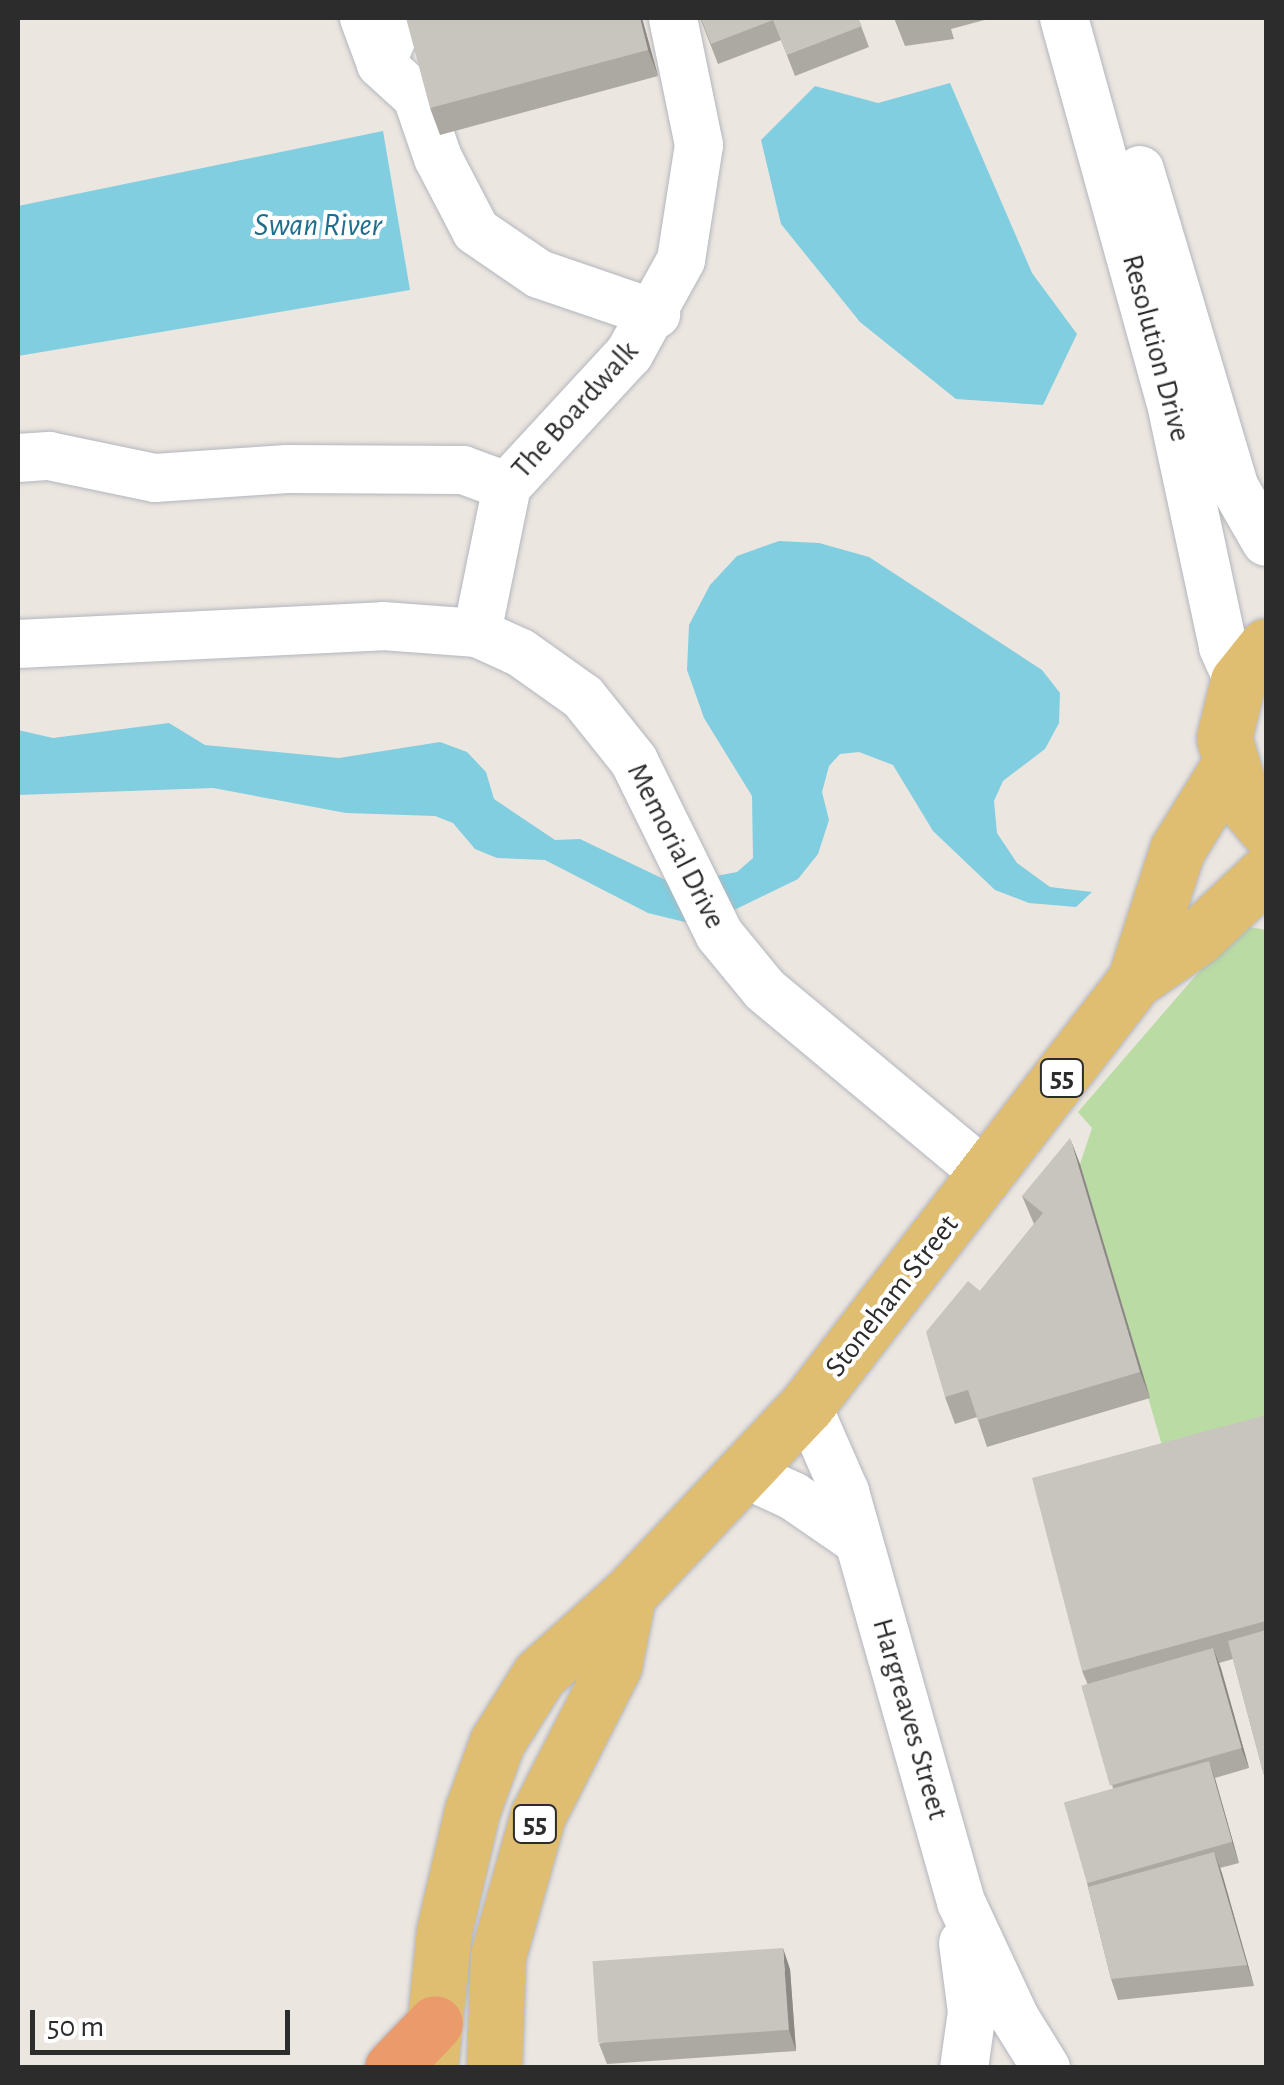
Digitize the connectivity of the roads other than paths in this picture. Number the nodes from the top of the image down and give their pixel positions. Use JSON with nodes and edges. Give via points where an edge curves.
{"nodes":[{"id":1,"x":364,"y":18,"type":"edge"},
{"id":2,"x":415,"y":18,"type":"edge"},
{"id":3,"x":672,"y":18,"type":"edge"},
{"id":4,"x":1064,"y":18,"type":"edge"},
{"id":5,"x":1097,"y":18,"type":"edge"},
{"id":6,"x":381,"y":64,"type":"junction"},
{"id":7,"x":656,"y":314,"type":"junction"},
{"id":8,"x":18,"y":458,"type":"edge"},
{"id":9,"x":506,"y":486,"type":"junction"},
{"id":10,"x":1266,"y":542,"type":"edge"},
{"id":11,"x":478,"y":633,"type":"junction"},
{"id":12,"x":18,"y":644,"type":"edge"},
{"id":13,"x":1252,"y":664,"type":"edge"},
{"id":14,"x":1228,"y":767,"type":"junction"},
{"id":15,"x":1266,"y":828,"type":"edge"},
{"id":16,"x":1266,"y":873,"type":"edge"},
{"id":17,"x":1246,"y":912,"type":"edge"},
{"id":18,"x":1135,"y":980,"type":"junction"},
{"id":19,"x":988,"y":1176,"type":"junction"},
{"id":20,"x":807,"y":1405,"type":"junction"},
{"id":21,"x":743,"y":1473,"type":"junction"},
{"id":22,"x":854,"y":1538,"type":"junction"},
{"id":23,"x":628,"y":1595,"type":"junction"},
{"id":24,"x":961,"y":1902,"type":"junction"},
{"id":25,"x":432,"y":2045,"type":"edge"},
{"id":26,"x":392,"y":2068,"type":"edge"},
{"id":27,"x":494,"y":2068,"type":"edge"},
{"id":28,"x":964,"y":2068,"type":"edge"},
{"id":29,"x":1046,"y":2068,"type":"edge"}],
"edges":[{"from":1,"to":6,"type":"street"},
{"from":2,"to":6,"type":"street","via":[[396,29]]},
{"from":3,"to":7,"type":"street","name":"The Boardwalk","via":[[699,144],[681,260]]},
{"from":4,"to":13,"type":"street","name":"Resolution Drive","via":[[1170,399],[1223,647]]},
{"from":5,"to":10,"type":"street","name":"Resolution Drive","via":[[1213,422],[1235,488]]},
{"from":6,"to":7,"type":"street","via":[[417,97],[438,158],[476,231],[539,274]]},
{"from":7,"to":9,"type":"street","name":"The Boardwalk","via":[[630,354]]},
{"from":8,"to":9,"type":"street","via":[[49,456],[155,478],[286,469],[463,470]]},
{"from":9,"to":11,"type":"street","name":"The Boardwalk"},
{"from":11,"to":12,"type":"street","name":"Memorial Drive","via":[[383,626]]},
{"from":11,"to":19,"type":"street","name":"Memorial Drive","via":[[584,697],[634,761],[720,934],[765,990]]},
{"from":13,"to":14,"type":"main road","via":[[1224,738]]},
{"from":14,"to":15,"type":"main road","via":[[1243,801]]},
{"from":14,"to":18,"type":"main road","name":"Stoneham Street","number":"55","via":[[1177,850]]},
{"from":16,"to":17,"type":"main road","name":"Stoneham Street","number":"55"},
{"from":17,"to":18,"type":"main road","name":"Stoneham Street","number":"55"},
{"from":18,"to":19,"type":"main road","name":"Stoneham Street","number":"55"},
{"from":19,"to":20,"type":"main road","name":"Stoneham Street","number":"55"},
{"from":20,"to":21,"type":"main road","name":"Stoneham Street","number":"55"},
{"from":20,"to":22,"type":"street","name":"Hargreaves Street","via":[[845,1492]]},
{"from":21,"to":22,"type":"street","via":[[794,1496]]},
{"from":21,"to":23,"type":"main road","name":"Stoneham Street","number":"55"},
{"from":22,"to":24,"type":"street","name":"Hargreaves Street"},
{"from":23,"to":25,"type":"main road","name":"Stoneham Street","number":"55","via":[[538,1675],[497,1742],[472,1811],[444,1931]]},
{"from":23,"to":27,"type":"main road","number":"55","via":[[614,1666],[538,1814],[498,1956]]},
{"from":24,"to":28,"type":"street","name":"Hargreaves Street","via":[[972,2012]]},
{"from":24,"to":29,"type":"street","name":"Hargreaves Street"},
{"from":25,"to":26,"type":"highway"}]}
